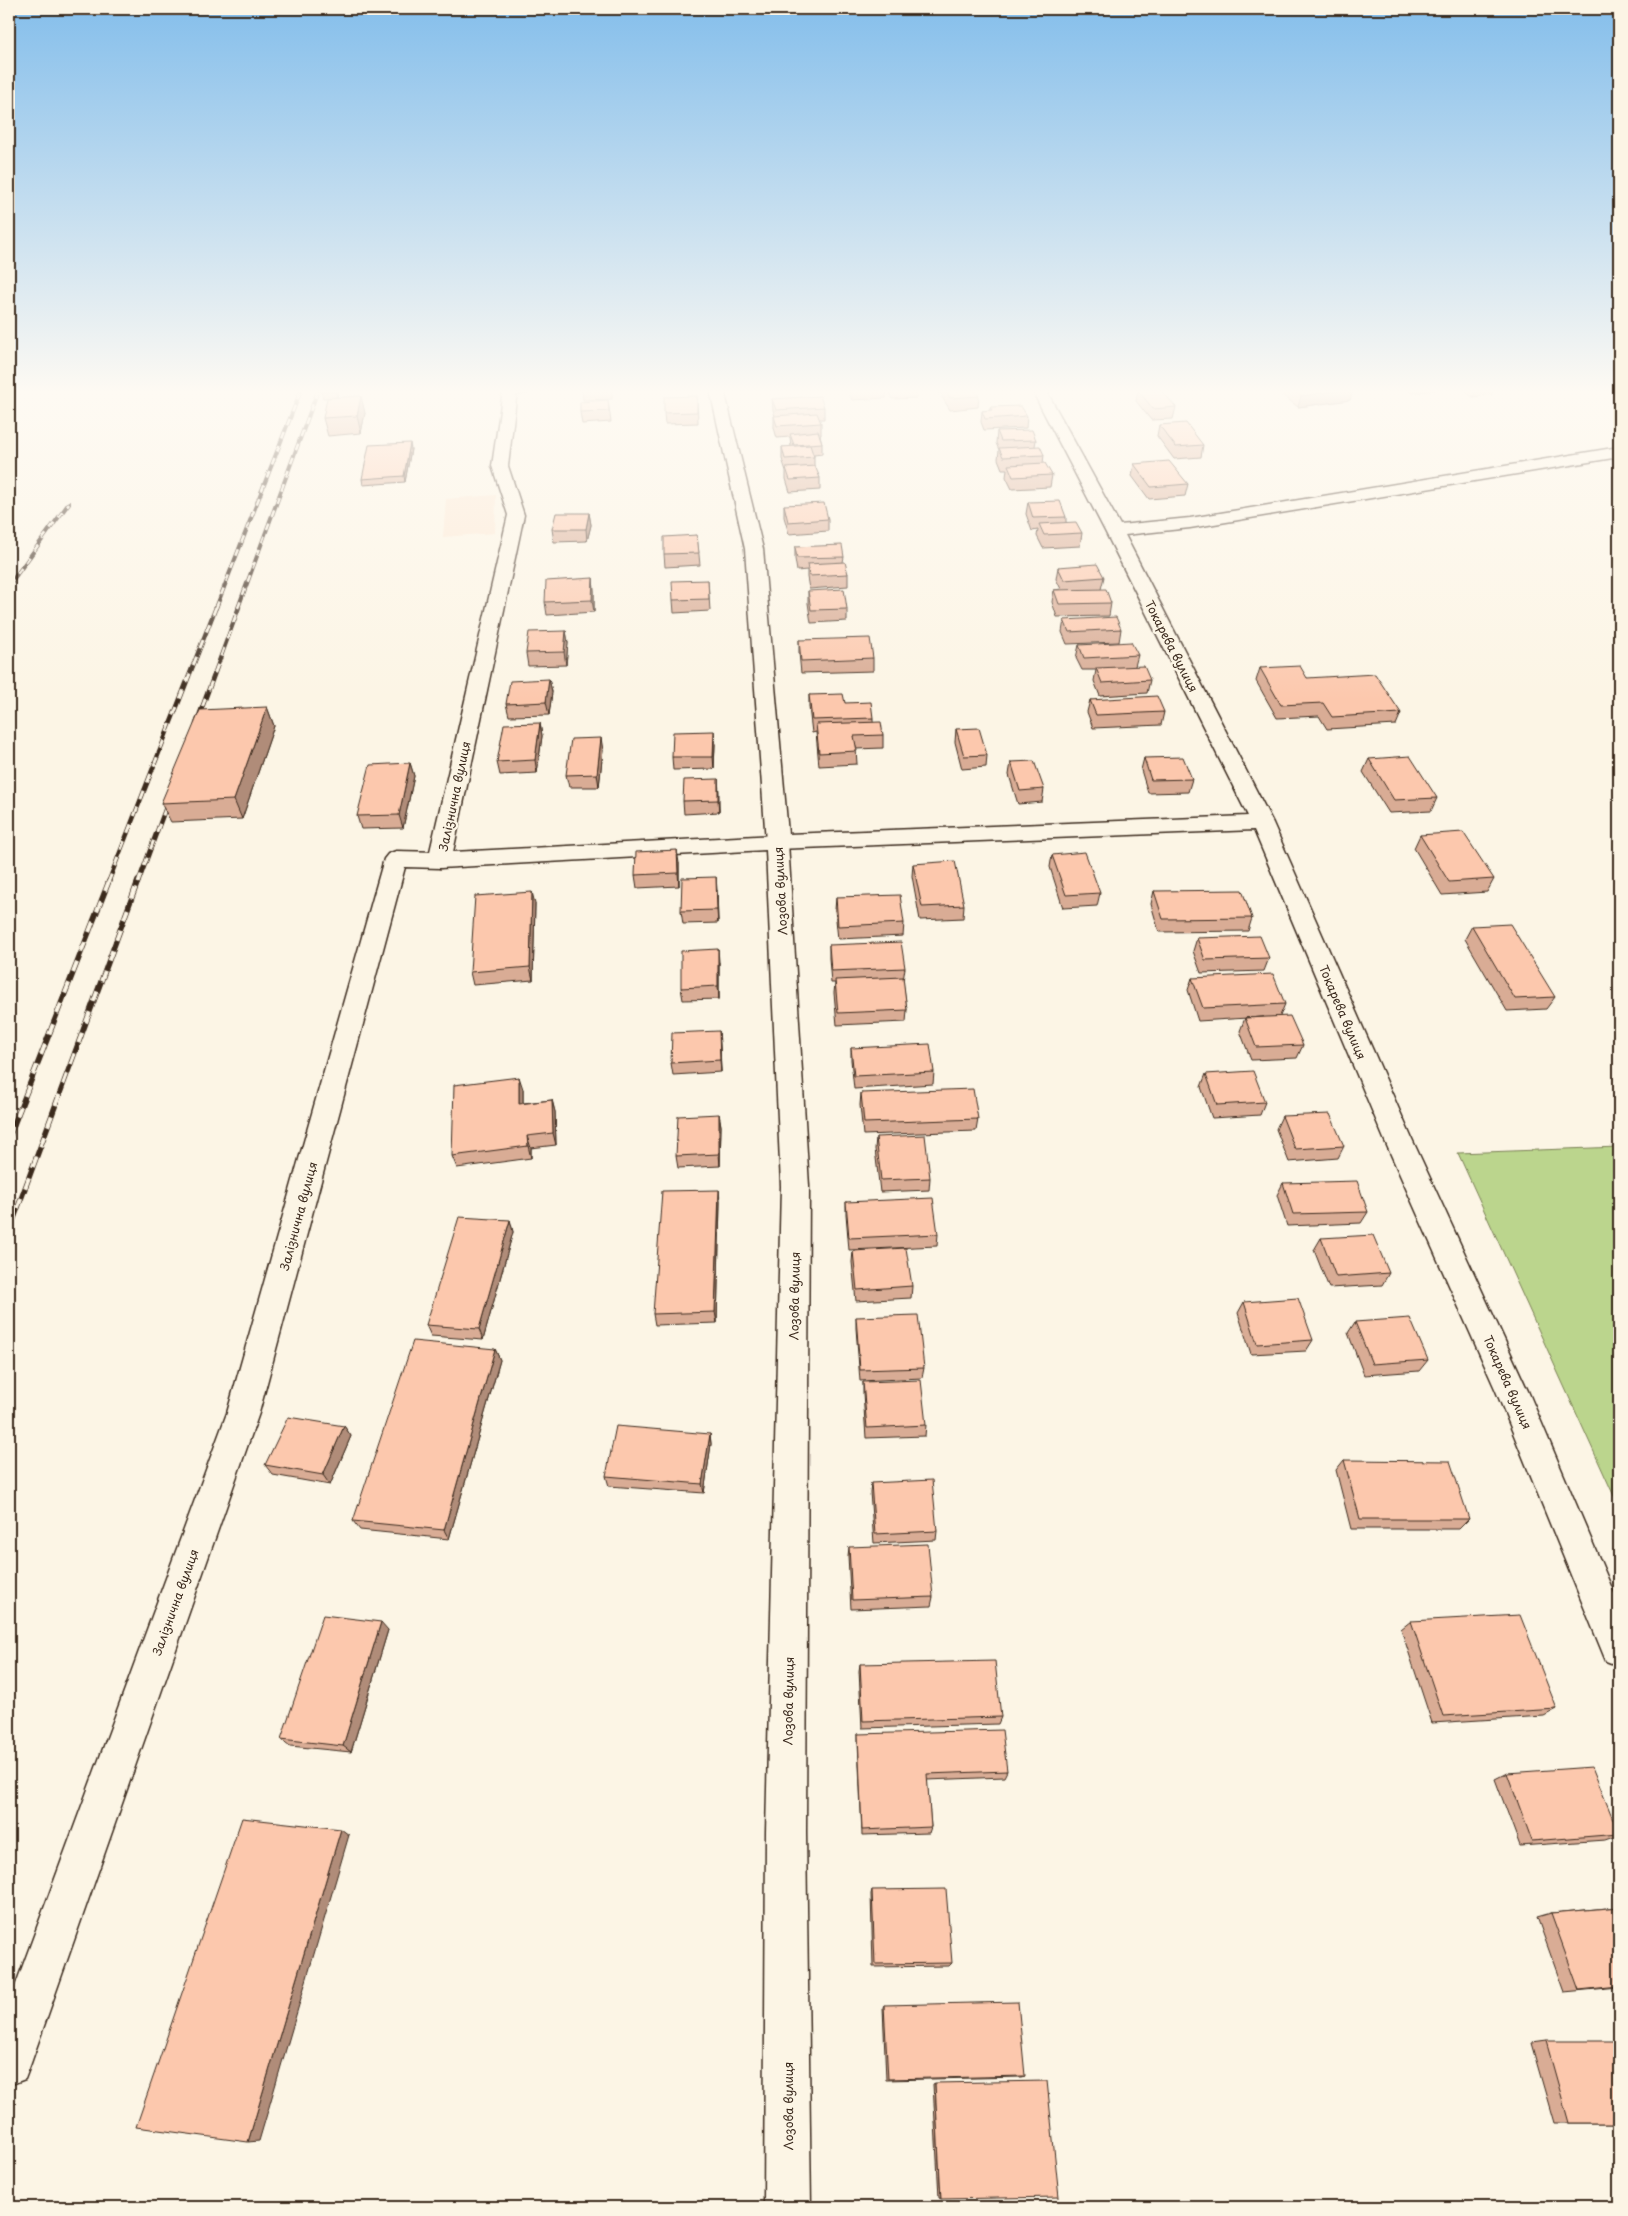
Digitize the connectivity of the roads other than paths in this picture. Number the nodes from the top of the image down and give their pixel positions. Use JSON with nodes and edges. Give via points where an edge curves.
{"nodes":[{"id":1,"x":509,"y":493,"type":"edge"},
{"id":2,"x":741,"y":493,"type":"edge"},
{"id":3,"x":1094,"y":493,"type":"edge"},
{"id":4,"x":1369,"y":493,"type":"edge"},
{"id":5,"x":1114,"y":531,"type":"junction"},
{"id":6,"x":1262,"y":823,"type":"junction"},
{"id":7,"x":778,"y":842,"type":"junction"},
{"id":8,"x":440,"y":860,"type":"junction"},
{"id":9,"x":1619,"y":1648,"type":"edge"},
{"id":10,"x":9,"y":2063,"type":"edge"},
{"id":11,"x":788,"y":2207,"type":"edge"}],
"edges":[{"from":1,"to":8,"type":"street","name":"Залізнична вулиця","via":[[516,514]]},
{"from":2,"to":7,"type":"street","name":"Лозова вулиця","via":[[754,549]]},
{"from":3,"to":5,"type":"street","name":"Токарева вулиця"},
{"from":4,"to":5,"type":"street","via":[[1190,523]]},
{"from":5,"to":6,"type":"street","name":"Токарева вулиця"},
{"from":6,"to":7,"type":"street"},
{"from":6,"to":9,"type":"street","name":"Токарева вулиця","via":[[1398,1139],[1512,1391]]},
{"from":7,"to":8,"type":"street"},
{"from":7,"to":11,"type":"street","name":"Лозова вулиця","via":[[795,1186],[786,1832]]},
{"from":8,"to":10,"type":"street","name":"Залізнична вулиця","via":[[396,859],[243,1413]]}]}
